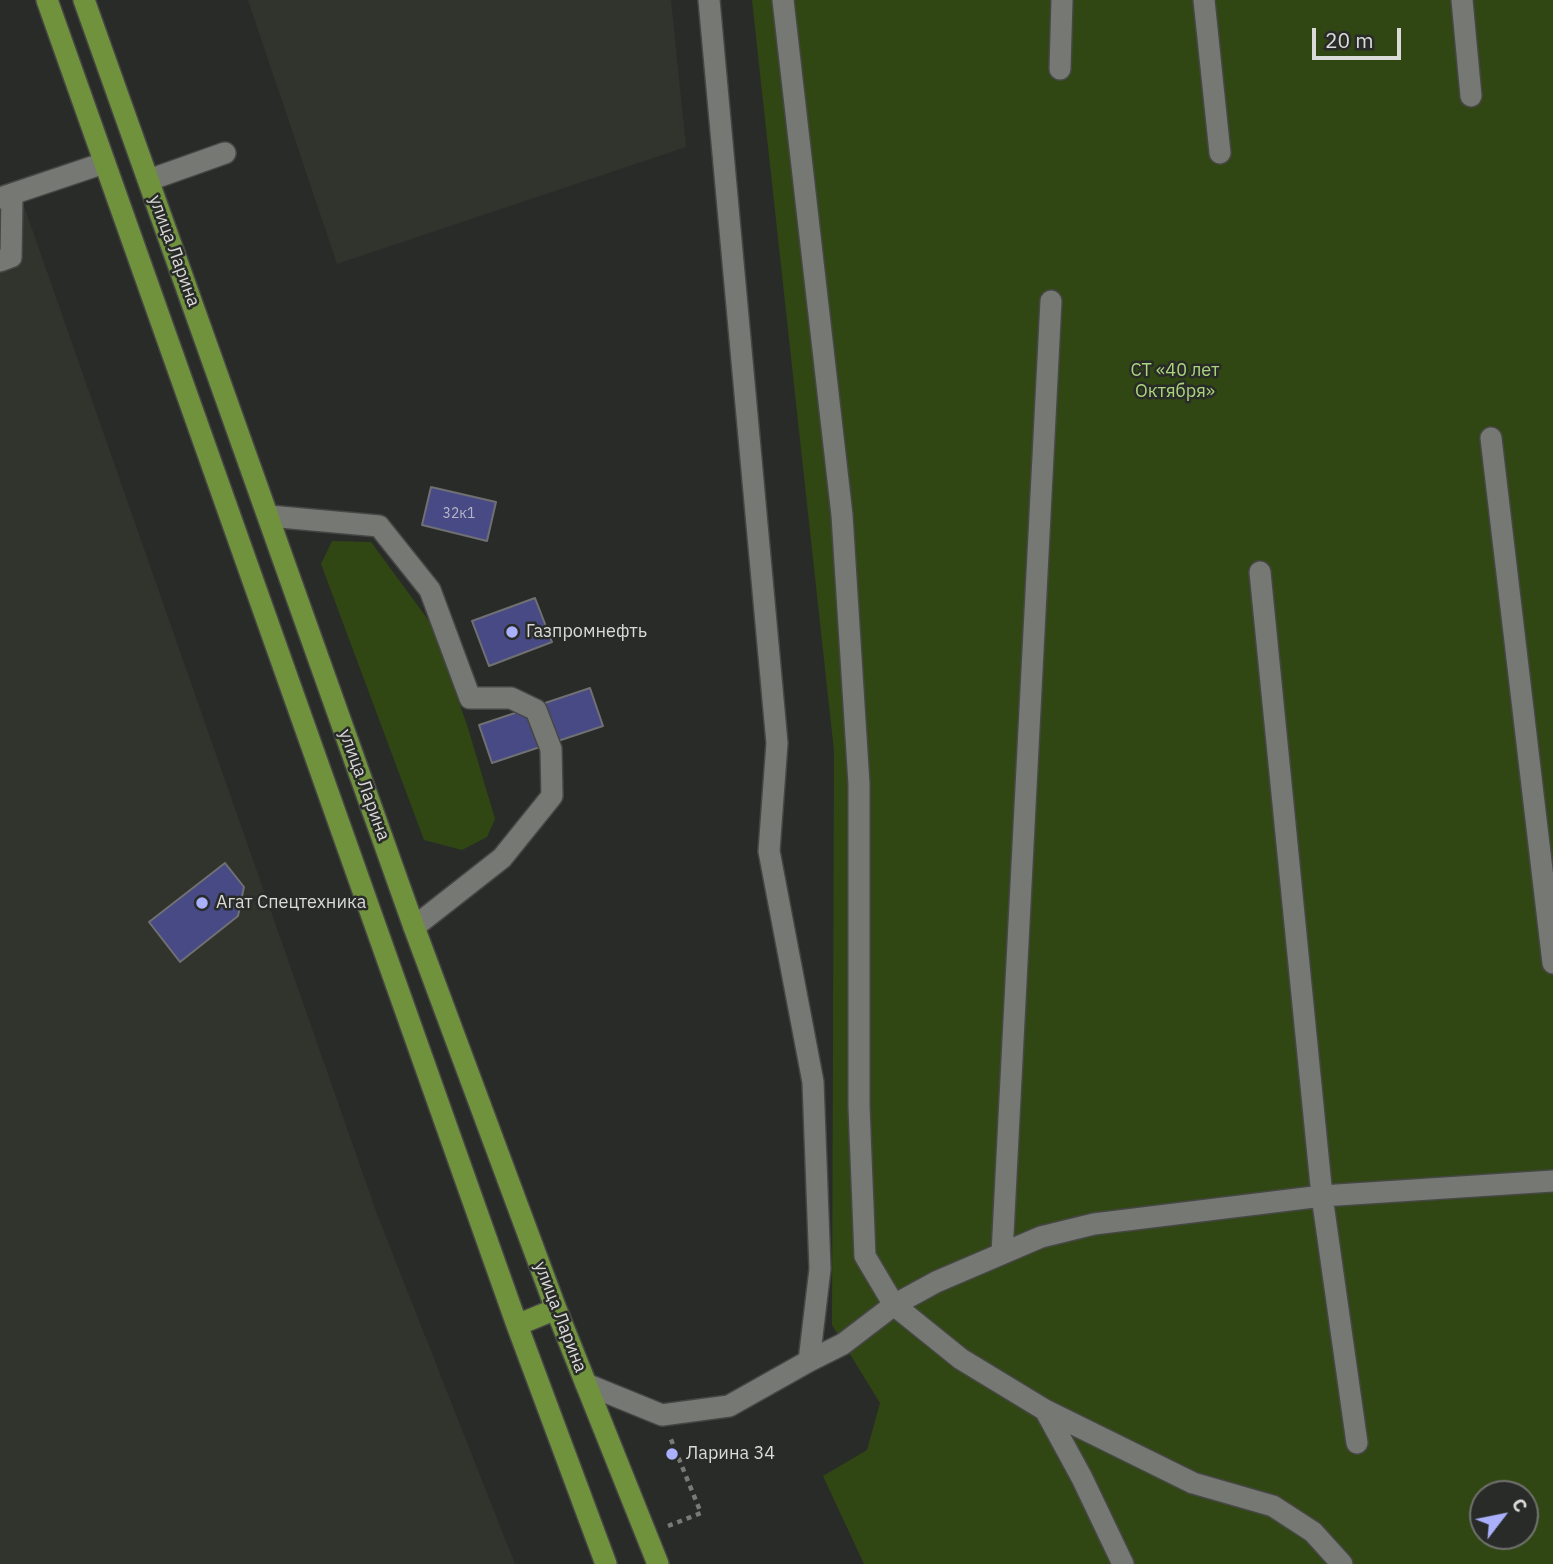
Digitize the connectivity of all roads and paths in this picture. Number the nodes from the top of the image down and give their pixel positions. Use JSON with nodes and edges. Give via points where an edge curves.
{"nodes":[{"id":1,"x":47,"y":0,"type":"edge"},
{"id":2,"x":84,"y":0,"type":"edge"},
{"id":3,"x":709,"y":0,"type":"edge"},
{"id":4,"x":783,"y":0,"type":"edge"},
{"id":5,"x":1062,"y":0,"type":"edge"},
{"id":6,"x":1204,"y":0,"type":"edge"},
{"id":7,"x":1462,"y":0,"type":"edge"},
{"id":8,"x":1059,"y":69,"type":"dead end"},
{"id":9,"x":1471,"y":96,"type":"dead end"},
{"id":10,"x":225,"y":153,"type":"dead end"},
{"id":11,"x":1220,"y":153,"type":"dead end"},
{"id":12,"x":104,"y":163,"type":"junction"},
{"id":13,"x":149,"y":180,"type":"junction"},
{"id":14,"x":6,"y":196,"type":"edge"},
{"id":15,"x":0,"y":261,"type":"edge"},
{"id":16,"x":1051,"y":301,"type":"dead end"},
{"id":17,"x":1491,"y":438,"type":"dead end"},
{"id":18,"x":269,"y":516,"type":"junction"},
{"id":19,"x":1260,"y":572,"type":"dead end"},
{"id":20,"x":414,"y":927,"type":"junction"},
{"id":21,"x":1553,"y":963,"type":"edge"},
{"id":22,"x":1553,"y":1181,"type":"edge"},
{"id":23,"x":1322,"y":1196,"type":"junction"},
{"id":24,"x":1002,"y":1254,"type":"junction"},
{"id":25,"x":894,"y":1305,"type":"junction"},
{"id":26,"x":556,"y":1309,"type":"junction"},
{"id":27,"x":517,"y":1325,"type":"junction"},
{"id":28,"x":809,"y":1361,"type":"junction"},
{"id":29,"x":586,"y":1384,"type":"junction"},
{"id":30,"x":1045,"y":1410,"type":"junction"},
{"id":31,"x":1356,"y":1443,"type":"dead end"},
{"id":32,"x":606,"y":1564,"type":"edge"},
{"id":33,"x":658,"y":1564,"type":"edge"},
{"id":34,"x":1122,"y":1564,"type":"edge"},
{"id":35,"x":1342,"y":1564,"type":"edge"}],
"edges":[{"from":1,"to":12,"type":"main road","name":"улица Ларина"},
{"from":2,"to":13,"type":"main road","name":"улица Ларина"},
{"from":3,"to":28,"type":"lane","via":[[777,743],[769,851],[813,1083],[820,1269]]},
{"from":4,"to":25,"type":"lane","via":[[842,515],[859,784],[859,1107],[865,1256]]},
{"from":5,"to":8,"type":"lane"},
{"from":6,"to":11,"type":"lane"},
{"from":7,"to":9,"type":"lane"},
{"from":10,"to":13,"type":"lane"},
{"from":12,"to":14,"type":"lane"},
{"from":12,"to":27,"type":"main road","name":"улица Ларина"},
{"from":13,"to":18,"type":"main road","name":"улица Ларина"},
{"from":14,"to":15,"type":"lane","via":[[11,257]]},
{"from":16,"to":24,"type":"lane"},
{"from":17,"to":21,"type":"lane"},
{"from":18,"to":20,"type":"main road","name":"улица Ларина"},
{"from":18,"to":20,"type":"lane","via":[[379,526],[430,590],[470,698],[511,698],[536,710],[551,749],[552,796],[502,858]]},
{"from":19,"to":23,"type":"lane"},
{"from":20,"to":26,"type":"main road","name":"улица Ларина"},
{"from":22,"to":23,"type":"lane"},
{"from":23,"to":24,"type":"lane","via":[[1094,1223],[1041,1237]]},
{"from":23,"to":31,"type":"lane"},
{"from":24,"to":25,"type":"lane"},
{"from":25,"to":28,"type":"lane","via":[[843,1343]]},
{"from":25,"to":30,"type":"lane","via":[[961,1359]]},
{"from":26,"to":27,"type":"main road"},
{"from":26,"to":29,"type":"main road","name":"улица Ларина"},
{"from":27,"to":32,"type":"main road","name":"улица Ларина"},
{"from":28,"to":29,"type":"lane","via":[[729,1406],[662,1415]]},
{"from":29,"to":33,"type":"main road","name":"улица Ларина"},
{"from":30,"to":34,"type":"lane"},
{"from":30,"to":35,"type":"lane","via":[[1193,1483],[1273,1506],[1313,1532]]}]}
